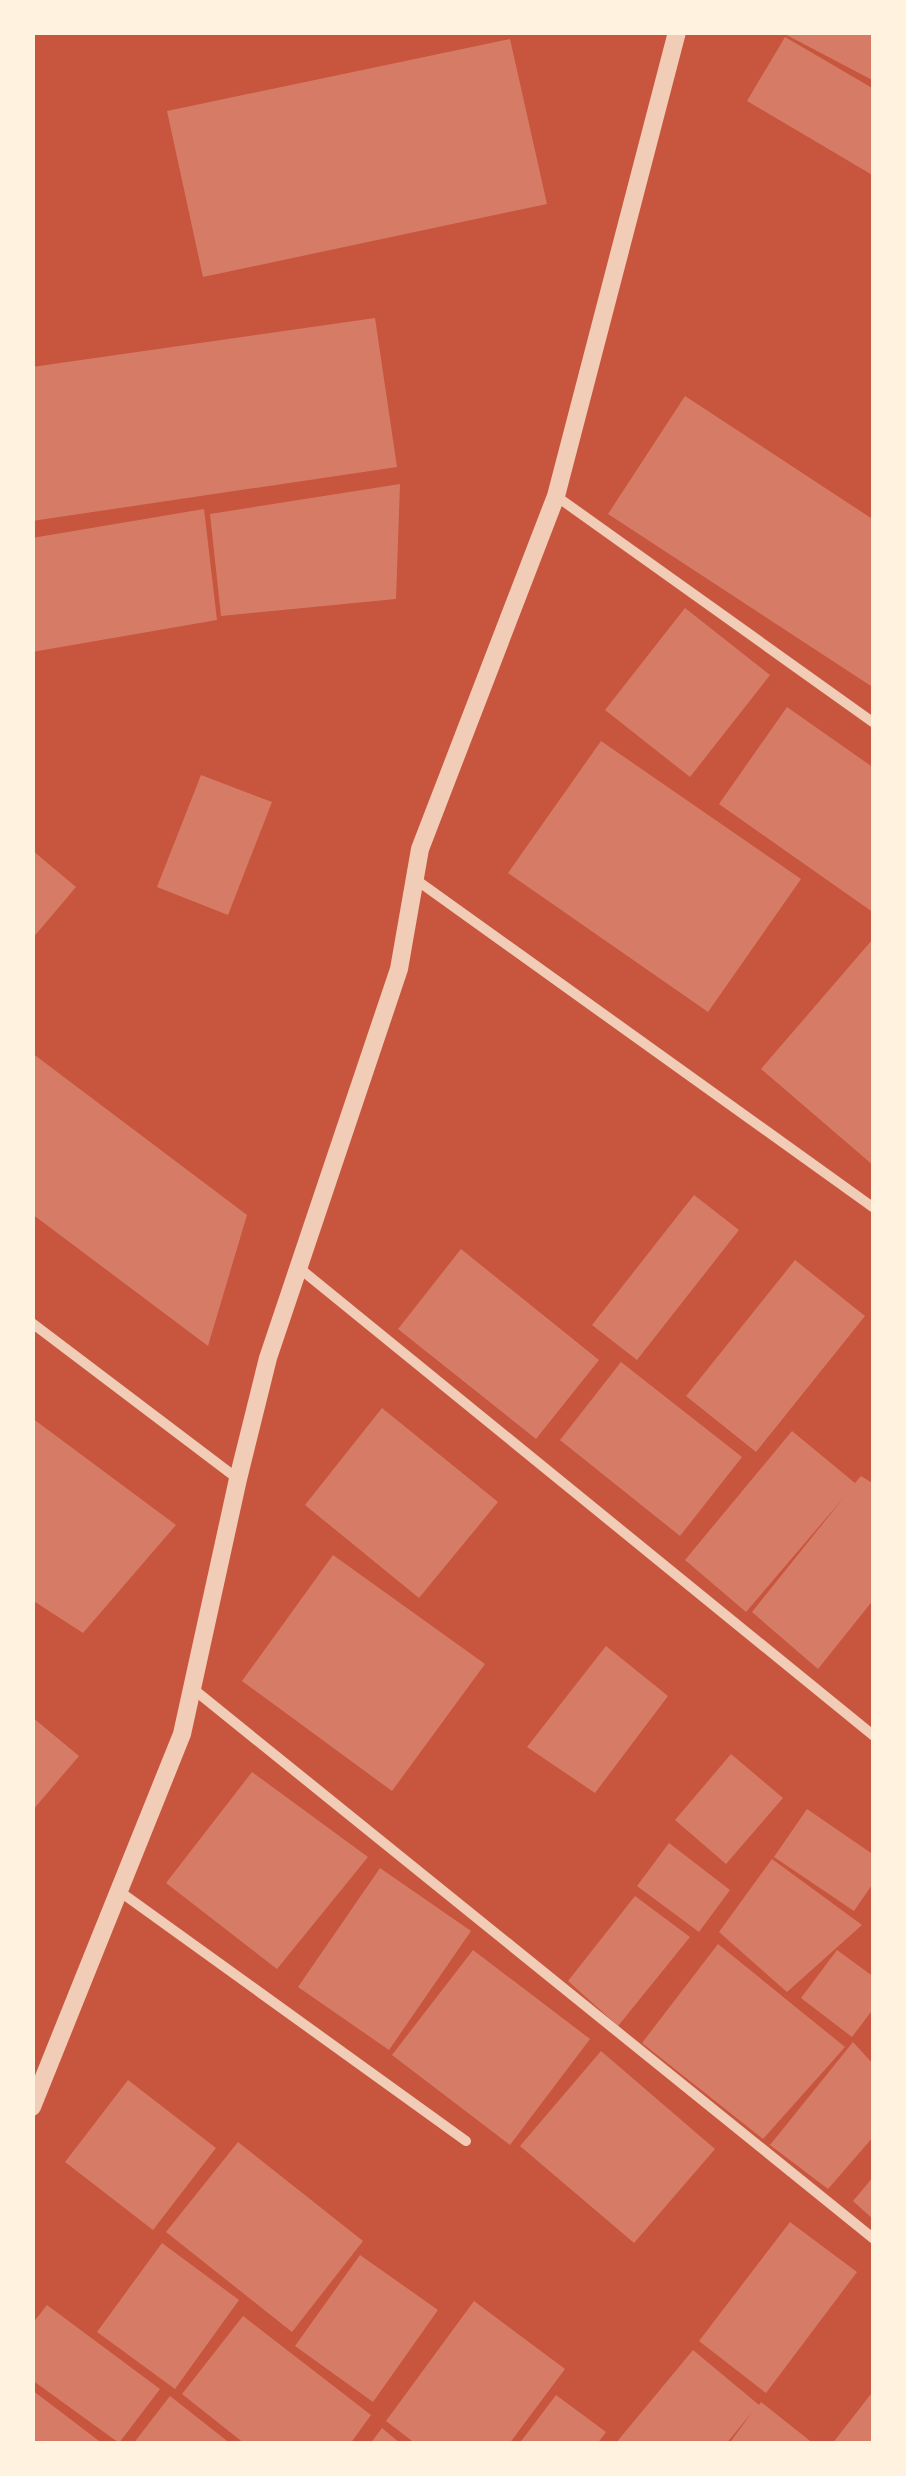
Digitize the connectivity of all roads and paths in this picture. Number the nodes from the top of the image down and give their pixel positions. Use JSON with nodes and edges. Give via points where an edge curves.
{"nodes":[{"id":1,"x":677,"y":32,"type":"edge"},
{"id":2,"x":556,"y":496,"type":"junction"},
{"id":3,"x":874,"y":723,"type":"edge"},
{"id":4,"x":415,"y":879,"type":"junction"},
{"id":5,"x":874,"y":1208,"type":"edge"},
{"id":6,"x":298,"y":1267,"type":"junction"},
{"id":7,"x":32,"y":1323,"type":"edge"},
{"id":8,"x":238,"y":1479,"type":"junction"},
{"id":9,"x":192,"y":1688,"type":"junction"},
{"id":10,"x":874,"y":1736,"type":"edge"},
{"id":11,"x":118,"y":1890,"type":"junction"},
{"id":12,"x":32,"y":2107,"type":"edge"},
{"id":13,"x":466,"y":2141,"type":"dead end"},
{"id":14,"x":874,"y":2239,"type":"edge"}],
"edges":[{"from":1,"to":2,"type":"street"},
{"from":2,"to":3,"type":"street"},
{"from":2,"to":4,"type":"street","via":[[420,849]]},
{"from":4,"to":5,"type":"street"},
{"from":4,"to":6,"type":"street","via":[[399,969]]},
{"from":6,"to":8,"type":"street"},
{"from":6,"to":10,"type":"street"},
{"from":7,"to":8,"type":"street"},
{"from":8,"to":9,"type":"street"},
{"from":9,"to":11,"type":"street","via":[[182,1734]]},
{"from":9,"to":14,"type":"street"},
{"from":11,"to":12,"type":"street"},
{"from":11,"to":13,"type":"street"}]}
